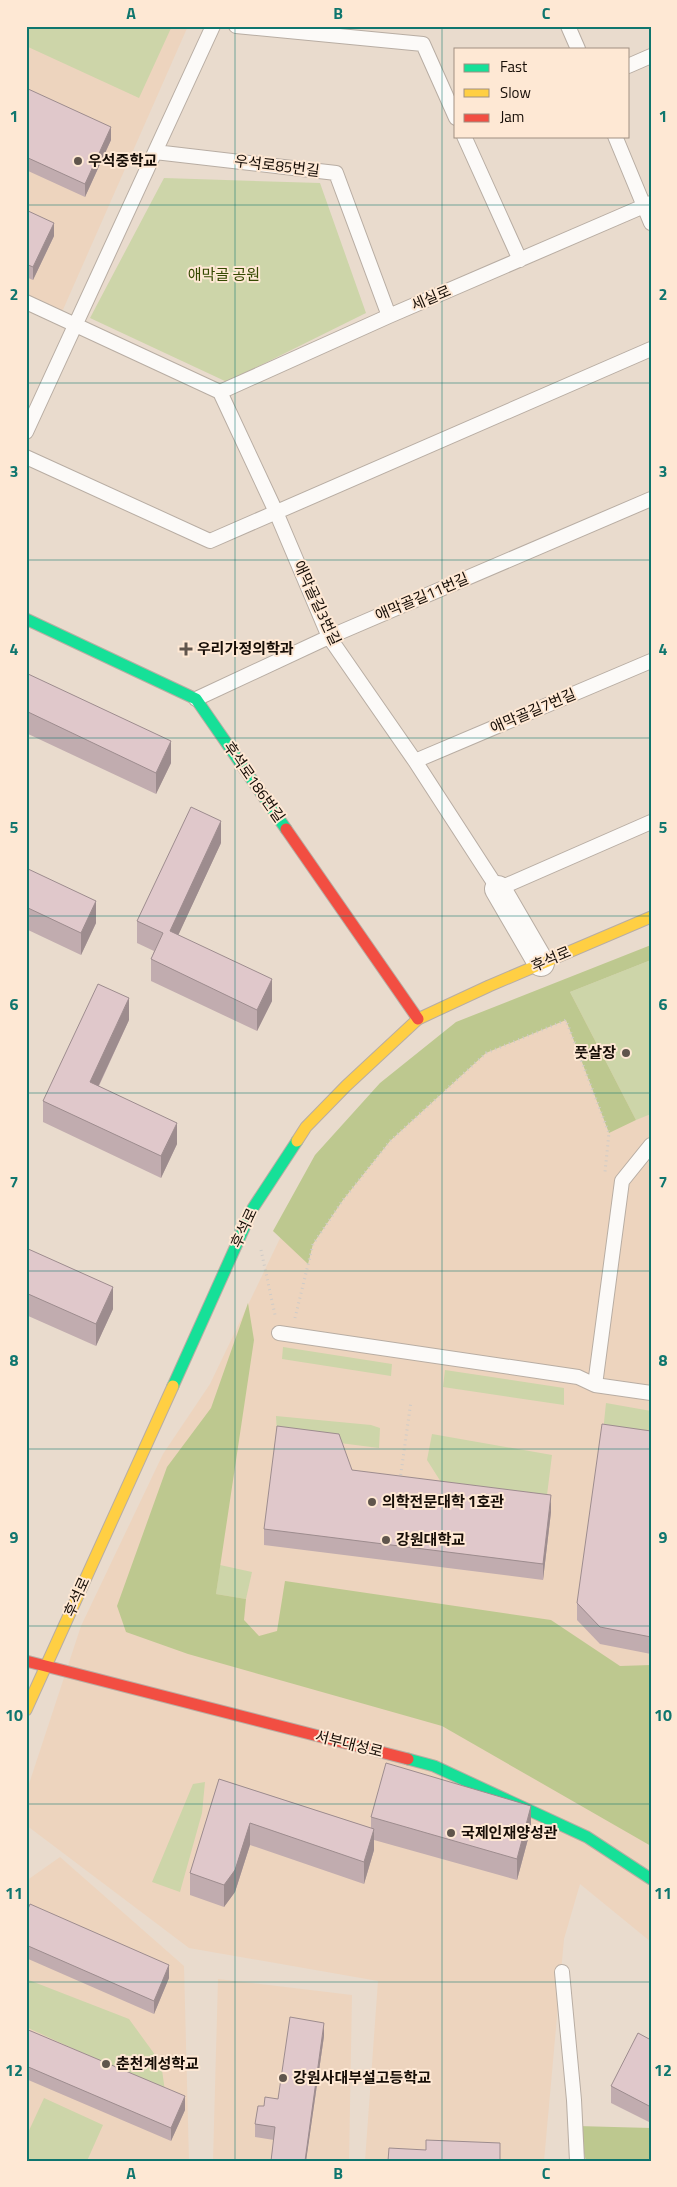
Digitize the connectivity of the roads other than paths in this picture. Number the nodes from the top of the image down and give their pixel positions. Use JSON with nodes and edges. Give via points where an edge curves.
{"nodes":[{"id":1,"x":213,"y":26,"type":"edge"},
{"id":2,"x":236,"y":26,"type":"edge"},
{"id":3,"x":568,"y":26,"type":"edge"},
{"id":4,"x":578,"y":48,"type":"edge"},
{"id":5,"x":651,"y":56,"type":"edge"},
{"id":6,"x":630,"y":65,"type":"edge"},
{"id":7,"x":454,"y":114,"type":"edge"},
{"id":8,"x":465,"y":138,"type":"edge"},
{"id":9,"x":616,"y":138,"type":"edge"},
{"id":10,"x":155,"y":152,"type":"junction"},
{"id":11,"x":647,"y":205,"type":"edge"},
{"id":12,"x":651,"y":223,"type":"edge"},
{"id":13,"x":520,"y":260,"type":"junction"},
{"id":14,"x":26,"y":302,"type":"edge"},
{"id":15,"x":389,"y":316,"type":"junction"},
{"id":16,"x":76,"y":326,"type":"junction"},
{"id":17,"x":651,"y":349,"type":"edge"},
{"id":18,"x":220,"y":392,"type":"junction"},
{"id":19,"x":26,"y":432,"type":"edge"},
{"id":20,"x":26,"y":457,"type":"edge"},
{"id":21,"x":651,"y":499,"type":"edge"},
{"id":22,"x":276,"y":512,"type":"junction"},
{"id":23,"x":26,"y":619,"type":"edge"},
{"id":24,"x":329,"y":637,"type":"junction"},
{"id":25,"x":651,"y":661,"type":"edge"},
{"id":26,"x":196,"y":699,"type":"junction"},
{"id":27,"x":415,"y":761,"type":"junction"},
{"id":28,"x":651,"y":822,"type":"edge"},
{"id":29,"x":498,"y":890,"type":"junction"},
{"id":30,"x":651,"y":917,"type":"edge"},
{"id":31,"x":541,"y":964,"type":"junction"},
{"id":32,"x":418,"y":1019,"type":"junction"},
{"id":33,"x":651,"y":1145,"type":"edge"},
{"id":34,"x":278,"y":1333,"type":"road end"},
{"id":35,"x":595,"y":1385,"type":"junction"},
{"id":36,"x":651,"y":1394,"type":"edge"},
{"id":37,"x":26,"y":1661,"type":"edge"},
{"id":38,"x":46,"y":1667,"type":"junction"},
{"id":39,"x":26,"y":1710,"type":"edge"},
{"id":40,"x":651,"y":1879,"type":"edge"},
{"id":41,"x":562,"y":1972,"type":"dead end"},
{"id":42,"x":577,"y":2161,"type":"edge"}],
"edges":[{"from":1,"to":10,"type":"lane"},
{"from":2,"to":7,"type":"lane","via":[[423,44]]},
{"from":3,"to":4,"type":"lane"},
{"from":5,"to":6,"type":"lane"},
{"from":8,"to":13,"type":"lane"},
{"from":9,"to":11,"type":"lane"},
{"from":10,"to":15,"type":"lane","name":"우석로85번길","via":[[336,173]]},
{"from":10,"to":16,"type":"lane"},
{"from":11,"to":12,"type":"lane"},
{"from":11,"to":13,"type":"lane","name":"세실로"},
{"from":13,"to":15,"type":"lane","name":"세실로"},
{"from":14,"to":16,"type":"lane"},
{"from":15,"to":18,"type":"lane","name":"세실로"},
{"from":16,"to":18,"type":"lane"},
{"from":16,"to":19,"type":"lane"},
{"from":17,"to":22,"type":"lane"},
{"from":18,"to":22,"type":"lane","name":"애막골길3번길"},
{"from":20,"to":22,"type":"lane","via":[[210,541]]},
{"from":21,"to":24,"type":"lane","name":"애막골길11번길"},
{"from":22,"to":24,"type":"lane","name":"애막골길3번길"},
{"from":23,"to":26,"type":"street"},
{"from":24,"to":26,"type":"lane","name":"애막골길11번길"},
{"from":24,"to":27,"type":"lane","name":"애막골길3번길"},
{"from":25,"to":27,"type":"lane","name":"애막골길7번길"},
{"from":26,"to":32,"type":"street","name":"후석로186번길"},
{"from":27,"to":29,"type":"lane","name":"애막골길3번길"},
{"from":28,"to":29,"type":"lane"},
{"from":29,"to":31,"type":"street"},
{"from":30,"to":31,"type":"street","name":"후석로"},
{"from":31,"to":32,"type":"street","name":"후석로"},
{"from":32,"to":38,"type":"street","name":"후석로","via":[[306,1127],[253,1208]]},
{"from":33,"to":35,"type":"lane","via":[[622,1182]]},
{"from":34,"to":35,"type":"lane","via":[[578,1377]]},
{"from":35,"to":36,"type":"lane"},
{"from":37,"to":38,"type":"street","name":"서부대성로"},
{"from":38,"to":39,"type":"street","name":"후석로"},
{"from":38,"to":40,"type":"street","name":"서부대성로","via":[[434,1766],[587,1837]]},
{"from":41,"to":42,"type":"lane"}]}
